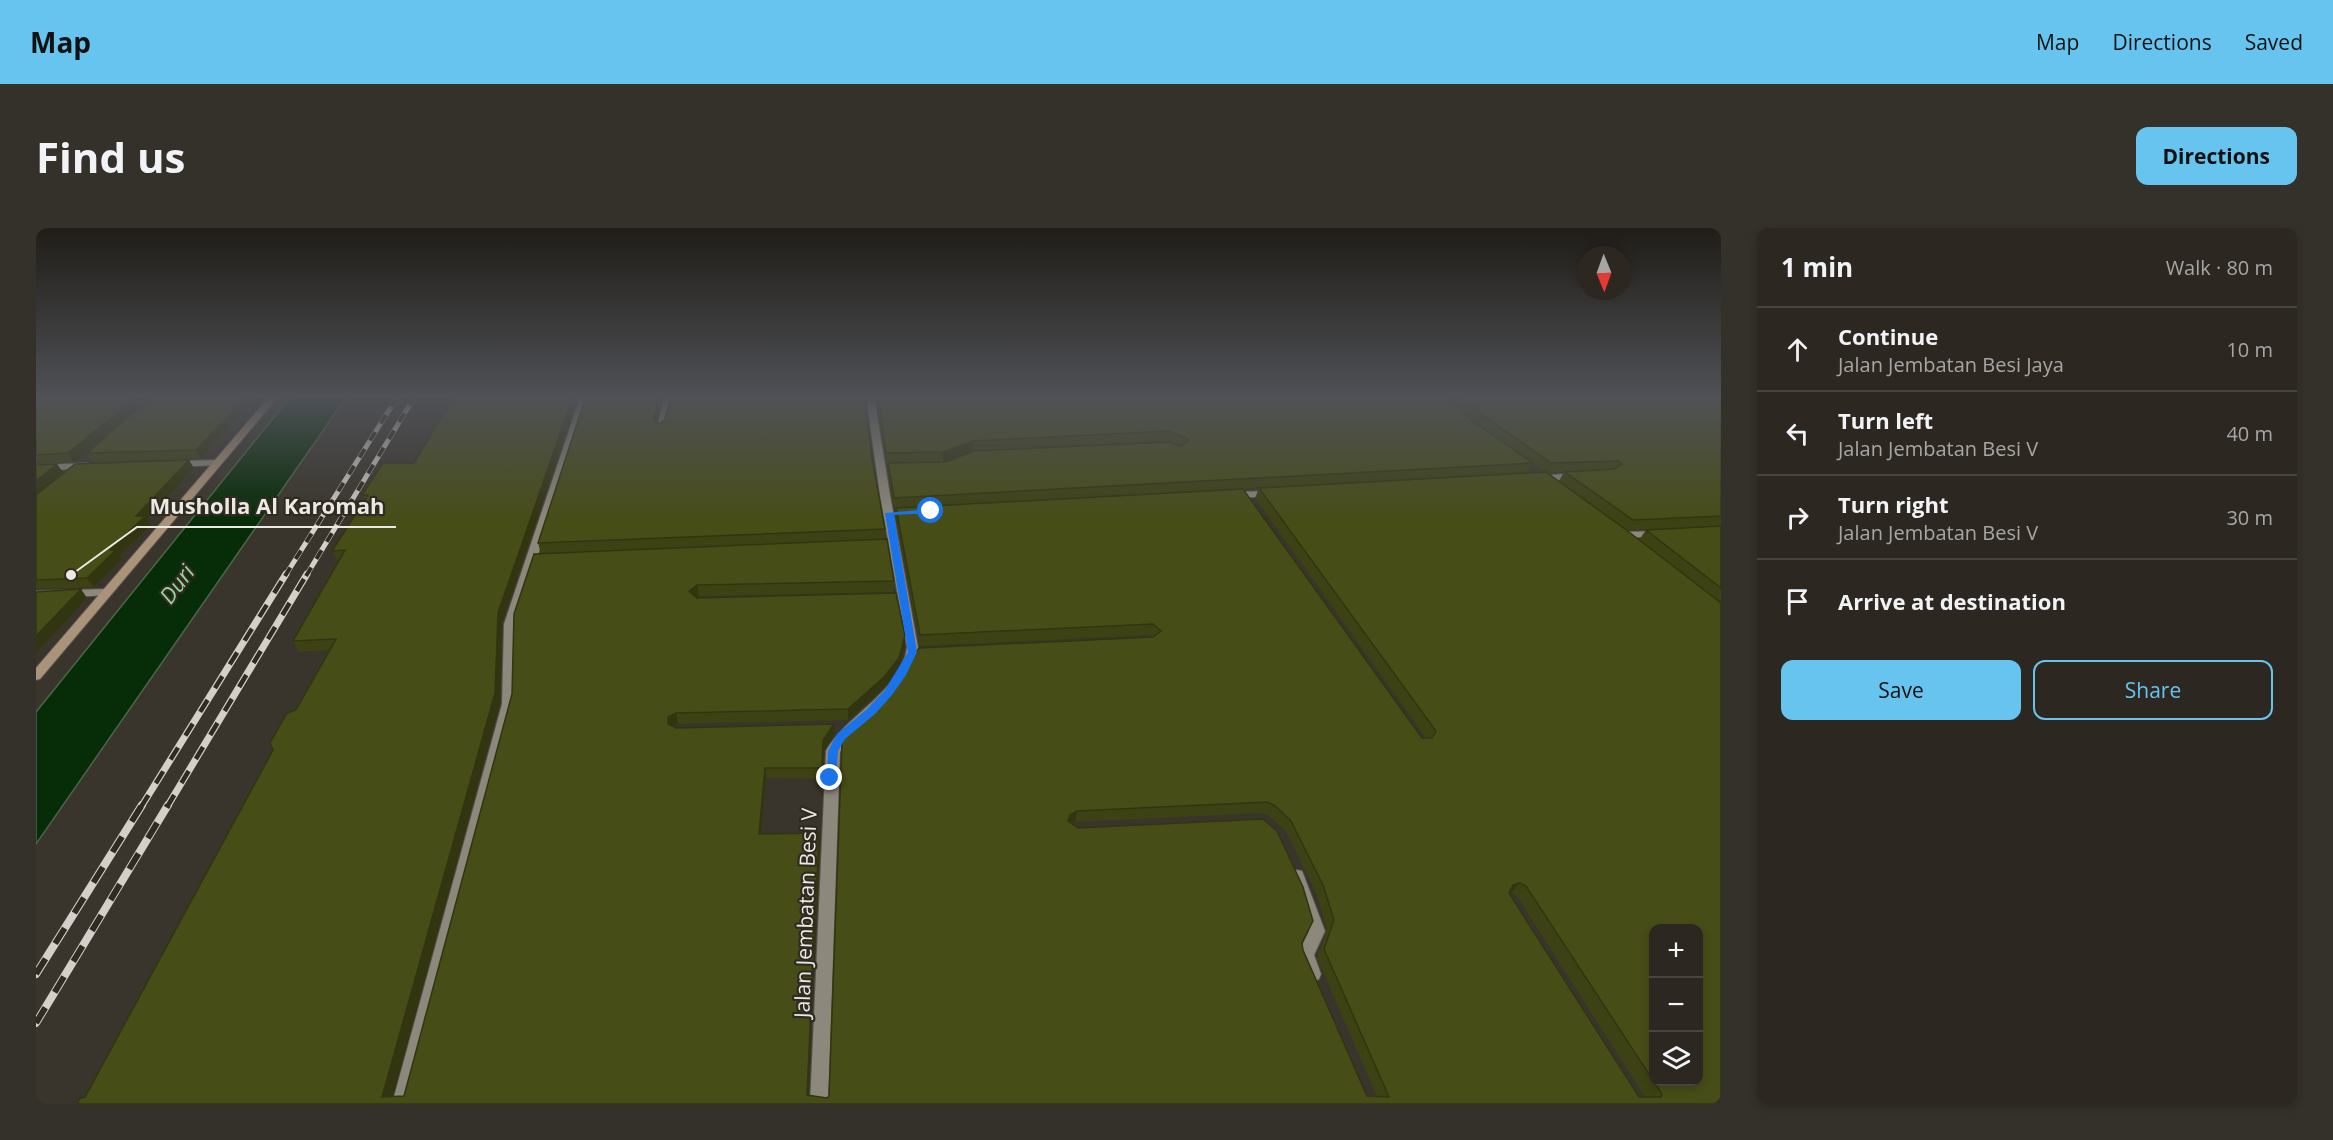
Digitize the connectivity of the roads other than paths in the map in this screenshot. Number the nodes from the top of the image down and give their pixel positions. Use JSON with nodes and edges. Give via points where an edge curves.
{"nodes":[{"id":1,"x":240,"y":437,"type":"edge"},
{"id":2,"x":573,"y":437,"type":"edge"},
{"id":3,"x":878,"y":437,"type":"edge"},
{"id":4,"x":89,"y":459,"type":"edge"},
{"id":5,"x":217,"y":463,"type":"junction"},
{"id":6,"x":160,"y":465,"type":"edge"},
{"id":7,"x":103,"y":466,"type":"edge"},
{"id":8,"x":80,"y":467,"type":"junction"},
{"id":9,"x":36,"y":468,"type":"edge"},
{"id":10,"x":1537,"y":475,"type":"junction"},
{"id":11,"x":1585,"y":475,"type":"edge"},
{"id":12,"x":1523,"y":480,"type":"edge"},
{"id":13,"x":62,"y":481,"type":"edge"},
{"id":14,"x":1560,"y":491,"type":"edge"},
{"id":15,"x":1280,"y":493,"type":"edge"},
{"id":16,"x":1245,"y":495,"type":"junction"},
{"id":17,"x":1222,"y":496,"type":"edge"},
{"id":18,"x":1253,"y":507,"type":"edge"},
{"id":19,"x":1666,"y":533,"type":"edge"},
{"id":20,"x":879,"y":544,"type":"edge"},
{"id":21,"x":894,"y":544,"type":"junction"},
{"id":22,"x":1640,"y":549,"type":"edge"},
{"id":23,"x":105,"y":593,"type":"junction"},
{"id":24,"x":36,"y":594,"type":"edge"},
{"id":25,"x":36,"y":676,"type":"edge"},
{"id":26,"x":828,"y":727,"type":"edge"},
{"id":27,"x":851,"y":727,"type":"junction"},
{"id":28,"x":1293,"y":866,"type":"edge"},
{"id":29,"x":1321,"y":990,"type":"edge"},
{"id":30,"x":401,"y":1104,"type":"edge"},
{"id":31,"x":819,"y":1104,"type":"edge"}],
"edges":[{"from":1,"to":5,"type":"street"},
{"from":2,"to":30,"type":"street","via":[[539,558],[510,624],[508,704]]},
{"from":3,"to":21,"type":"street","name":"Jalan Jembatan Besi V","via":[[895,513]]},
{"from":4,"to":8,"type":"street"},
{"from":5,"to":6,"type":"street"},
{"from":5,"to":23,"type":"street"},
{"from":7,"to":8,"type":"street"},
{"from":8,"to":9,"type":"street"},
{"from":8,"to":13,"type":"street"},
{"from":10,"to":11,"type":"street"},
{"from":10,"to":12,"type":"street"},
{"from":10,"to":14,"type":"street"},
{"from":15,"to":16,"type":"street"},
{"from":16,"to":17,"type":"street"},
{"from":16,"to":18,"type":"street"},
{"from":19,"to":22,"type":"street","via":[[1618,532]]},
{"from":20,"to":21,"type":"street"},
{"from":21,"to":27,"type":"street","name":"Jalan Jembatan Besi V","via":[[896,597],[918,651],[889,692]]},
{"from":23,"to":24,"type":"street"},
{"from":23,"to":25,"type":"street"},
{"from":26,"to":27,"type":"street"},
{"from":27,"to":31,"type":"street","name":"Jalan Jembatan Besi V","via":[[833,751],[830,778]]},
{"from":28,"to":29,"type":"street","via":[[1317,931],[1306,954]]}]}
